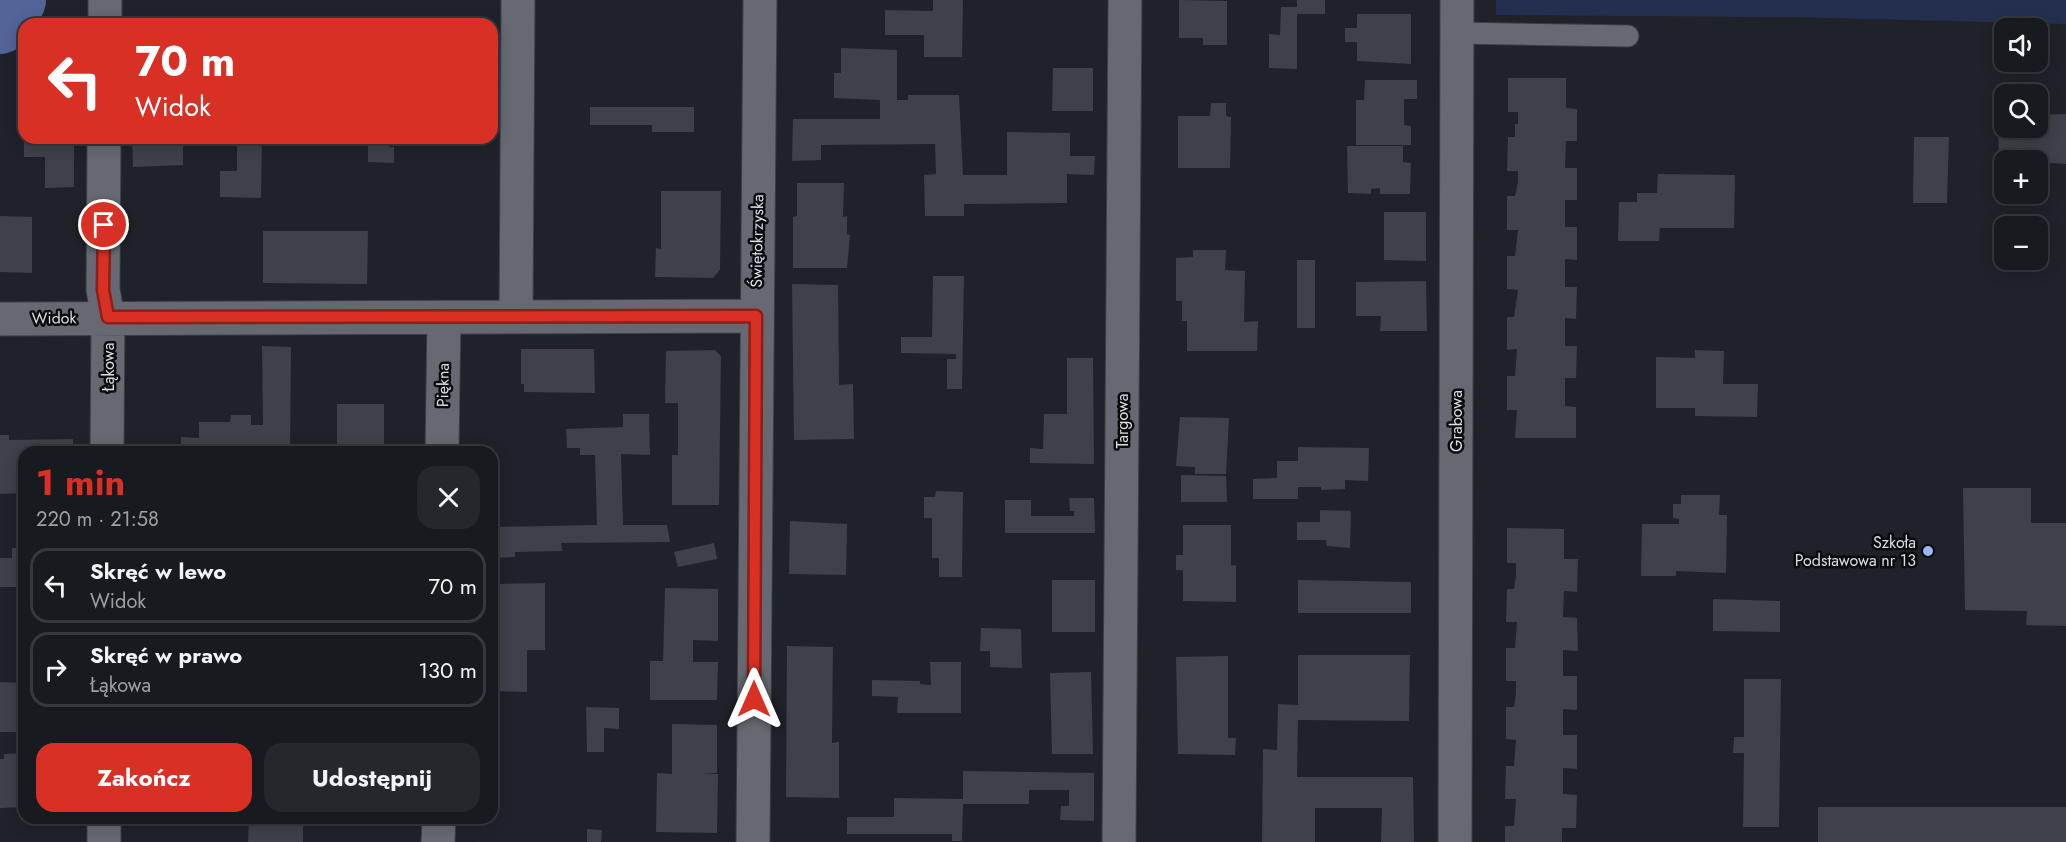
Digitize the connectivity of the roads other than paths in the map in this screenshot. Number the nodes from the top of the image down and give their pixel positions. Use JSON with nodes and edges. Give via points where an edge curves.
{"nodes":[{"id":1,"x":105,"y":0,"type":"edge"},
{"id":2,"x":518,"y":0,"type":"edge"},
{"id":3,"x":760,"y":0,"type":"edge"},
{"id":4,"x":1125,"y":0,"type":"edge"},
{"id":5,"x":1457,"y":0,"type":"edge"},
{"id":6,"x":105,"y":18,"type":"edge"},
{"id":7,"x":1457,"y":33,"type":"junction"},
{"id":8,"x":1628,"y":36,"type":"dead end"},
{"id":9,"x":104,"y":144,"type":"edge"},
{"id":10,"x":516,"y":316,"type":"junction"},
{"id":11,"x":756,"y":316,"type":"junction"},
{"id":12,"x":108,"y":317,"type":"junction"},
{"id":13,"x":444,"y":318,"type":"junction"},
{"id":14,"x":0,"y":319,"type":"edge"},
{"id":15,"x":107,"y":446,"type":"edge"},
{"id":16,"x":442,"y":446,"type":"edge"},
{"id":17,"x":104,"y":824,"type":"edge"},
{"id":18,"x":439,"y":824,"type":"edge"},
{"id":19,"x":104,"y":842,"type":"edge"},
{"id":20,"x":438,"y":842,"type":"edge"},
{"id":21,"x":753,"y":842,"type":"edge"},
{"id":22,"x":1119,"y":842,"type":"edge"},
{"id":23,"x":1455,"y":842,"type":"edge"}],
"edges":[{"from":1,"to":6,"type":"street"},
{"from":2,"to":10,"type":"street"},
{"from":3,"to":11,"type":"street","name":"Świętokrzyska"},
{"from":4,"to":22,"type":"street","name":"Targowa"},
{"from":5,"to":7,"type":"street","name":"Grabowa"},
{"from":7,"to":8,"type":"lane"},
{"from":7,"to":23,"type":"street","name":"Grabowa"},
{"from":9,"to":12,"type":"street","name":"Łąkowa","via":[[103,290]]},
{"from":10,"to":11,"type":"street","name":"Widok"},
{"from":10,"to":13,"type":"street","name":"Widok"},
{"from":11,"to":21,"type":"street","name":"Świętokrzyska"},
{"from":12,"to":13,"type":"street","name":"Widok"},
{"from":12,"to":14,"type":"street","name":"Widok"},
{"from":12,"to":15,"type":"street","name":"Łąkowa"},
{"from":13,"to":16,"type":"street","name":"Piękna"},
{"from":17,"to":19,"type":"street"},
{"from":18,"to":20,"type":"street"}]}
